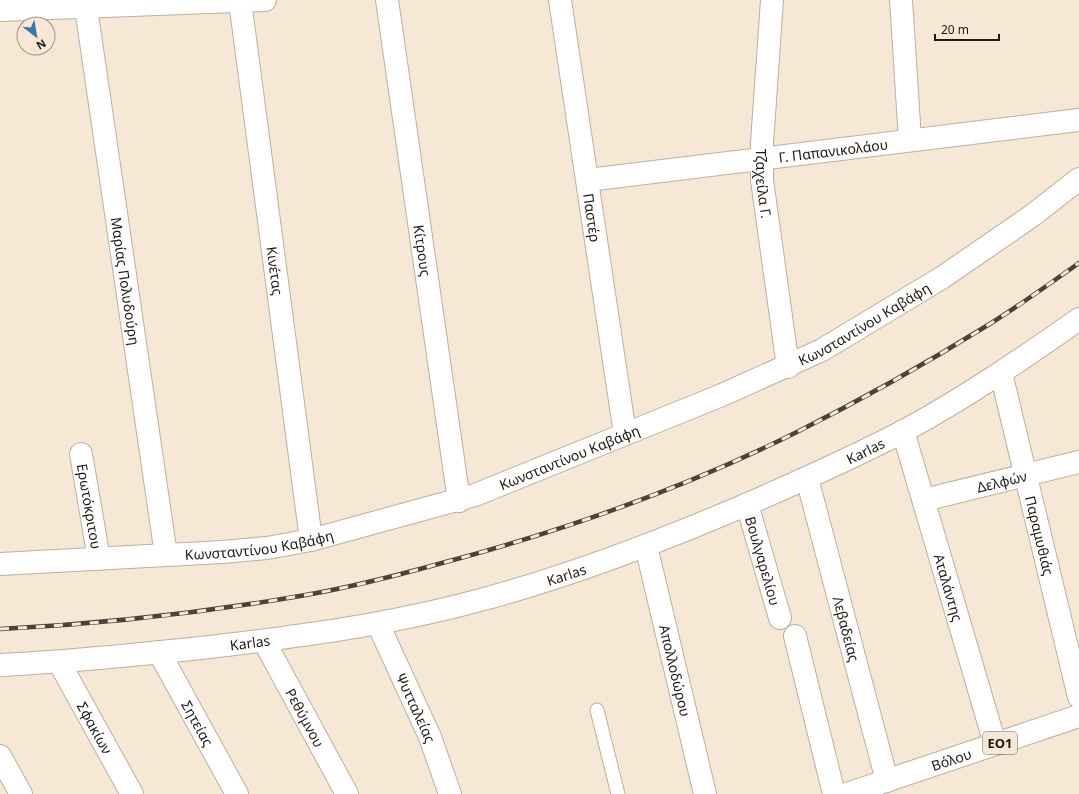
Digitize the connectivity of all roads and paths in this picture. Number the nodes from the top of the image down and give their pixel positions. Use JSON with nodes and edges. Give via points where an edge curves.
{"nodes":[{"id":1,"x":265,"y":0,"type":"edge"},
{"id":2,"x":387,"y":0,"type":"edge"},
{"id":3,"x":560,"y":0,"type":"edge"},
{"id":4,"x":772,"y":0,"type":"edge"},
{"id":5,"x":901,"y":0,"type":"edge"},
{"id":6,"x":240,"y":1,"type":"junction"},
{"id":7,"x":162,"y":2,"type":"edge"},
{"id":8,"x":55,"y":5,"type":"edge"},
{"id":9,"x":86,"y":8,"type":"junction"},
{"id":10,"x":0,"y":10,"type":"edge"},
{"id":11,"x":1079,"y":120,"type":"edge"},
{"id":12,"x":910,"y":140,"type":"junction"},
{"id":13,"x":761,"y":158,"type":"junction"},
{"id":14,"x":1079,"y":179,"type":"edge"},
{"id":15,"x":588,"y":180,"type":"junction"},
{"id":16,"x":1079,"y":319,"type":"edge"},
{"id":17,"x":788,"y":366,"type":"junction"},
{"id":18,"x":1001,"y":373,"type":"junction"},
{"id":19,"x":903,"y":431,"type":"junction"},
{"id":20,"x":625,"y":434,"type":"junction"},
{"id":21,"x":81,"y":454,"type":"dead end"},
{"id":22,"x":1079,"y":462,"type":"edge"},
{"id":23,"x":1026,"y":476,"type":"junction"},
{"id":24,"x":807,"y":478,"type":"junction"},
{"id":25,"x":924,"y":500,"type":"junction"},
{"id":26,"x":459,"y":501,"type":"junction"},
{"id":27,"x":747,"y":504,"type":"junction"},
{"id":28,"x":312,"y":540,"type":"junction"},
{"id":29,"x":646,"y":546,"type":"junction"},
{"id":30,"x":166,"y":555,"type":"junction"},
{"id":31,"x":99,"y":559,"type":"junction"},
{"id":32,"x":0,"y":564,"type":"edge"},
{"id":33,"x":780,"y":618,"type":"dead end"},
{"id":34,"x":378,"y":624,"type":"junction"},
{"id":35,"x":795,"y":636,"type":"dead end"},
{"id":36,"x":264,"y":641,"type":"junction"},
{"id":37,"x":159,"y":652,"type":"junction"},
{"id":38,"x":59,"y":662,"type":"junction"},
{"id":39,"x":0,"y":665,"type":"edge"},
{"id":40,"x":1079,"y":697,"type":"edge"},
{"id":41,"x":597,"y":710,"type":"dead end"},
{"id":42,"x":1079,"y":716,"type":"edge"},
{"id":43,"x":995,"y":744,"type":"junction"},
{"id":44,"x":0,"y":756,"type":"edge"},
{"id":45,"x":892,"y":784,"type":"edge"},
{"id":46,"x":21,"y":794,"type":"edge"},
{"id":47,"x":132,"y":794,"type":"edge"},
{"id":48,"x":237,"y":794,"type":"edge"},
{"id":49,"x":347,"y":794,"type":"edge"},
{"id":50,"x":450,"y":794,"type":"edge"},
{"id":51,"x":618,"y":794,"type":"edge"},
{"id":52,"x":705,"y":794,"type":"edge"},
{"id":53,"x":834,"y":794,"type":"edge"},
{"id":54,"x":847,"y":794,"type":"edge"}],
"edges":[{"from":1,"to":6,"type":"street"},
{"from":2,"to":26,"type":"street","name":"Κίτρους"},
{"from":3,"to":15,"type":"street","name":"Παστέρ"},
{"from":4,"to":13,"type":"street","name":"Τζαχείλα Γ."},
{"from":5,"to":12,"type":"street"},
{"from":6,"to":7,"type":"street"},
{"from":6,"to":28,"type":"street","name":"Κινέτας"},
{"from":7,"to":9,"type":"street"},
{"from":8,"to":9,"type":"street"},
{"from":8,"to":10,"type":"street"},
{"from":9,"to":30,"type":"street","name":"Μαρίας Πολυδούρη"},
{"from":11,"to":12,"type":"street","name":"Γ. Παπανικολάου"},
{"from":12,"to":13,"type":"street","name":"Γ. Παπανικολάου"},
{"from":13,"to":15,"type":"street","name":"Γ. Παπανικολάου"},
{"from":13,"to":17,"type":"street","name":"Τζαχείλα Γ."},
{"from":14,"to":17,"type":"street","name":"Κωνσταντίνου Καβάφη","via":[[1033,215],[942,277],[828,347]]},
{"from":15,"to":20,"type":"street","name":"Παστέρ"},
{"from":16,"to":18,"type":"street","name":"Karlas"},
{"from":17,"to":20,"type":"street","name":"Κωνσταντίνου Καβάφη"},
{"from":18,"to":19,"type":"street","name":"Karlas"},
{"from":18,"to":23,"type":"street","name":"Παραμυθιάς"},
{"from":19,"to":24,"type":"street","name":"Karlas"},
{"from":19,"to":25,"type":"street","name":"Αταλάντης"},
{"from":20,"to":26,"type":"street","name":"Κωνσταντίνου Καβάφη"},
{"from":21,"to":31,"type":"street","name":"Ερωτόκριτου"},
{"from":22,"to":23,"type":"street","name":"Δελφών"},
{"from":23,"to":25,"type":"street","name":"Δελφών"},
{"from":23,"to":40,"type":"street","name":"Παραμυθιάς"},
{"from":24,"to":27,"type":"street","name":"Karlas"},
{"from":24,"to":45,"type":"street","name":"Λεβαδείας"},
{"from":25,"to":43,"type":"street","name":"Αταλάντης"},
{"from":26,"to":28,"type":"street","name":"Κωνσταντίνου Καβάφη"},
{"from":27,"to":29,"type":"street","name":"Karlas"},
{"from":27,"to":33,"type":"street","name":"Βουλγαρελίου"},
{"from":28,"to":30,"type":"street","name":"Κωνσταντίνου Καβάφη","via":[[267,548]]},
{"from":29,"to":34,"type":"street","name":"Karlas","via":[[481,600]]},
{"from":29,"to":52,"type":"street","name":"Απολλοδώρου"},
{"from":30,"to":31,"type":"street","name":"Κωνσταντίνου Καβάφη"},
{"from":31,"to":32,"type":"street","name":"Κωνσταντίνου Καβάφη"},
{"from":34,"to":36,"type":"street","name":"Karlas"},
{"from":34,"to":50,"type":"street","name":"Ψυτταλείας","via":[[430,737]]},
{"from":35,"to":53,"type":"street"},
{"from":36,"to":37,"type":"street","name":"Karlas"},
{"from":36,"to":49,"type":"street","name":"Ρεθύμνου"},
{"from":37,"to":38,"type":"street","name":"Karlas"},
{"from":37,"to":48,"type":"street","name":"Σητείας"},
{"from":38,"to":39,"type":"street","name":"Karlas"},
{"from":38,"to":47,"type":"street","name":"Σφακίων"},
{"from":41,"to":51,"type":"lane"},
{"from":42,"to":43,"type":"street","name":"Βόλου","number":"ΕΟ1"},
{"from":43,"to":45,"type":"street","name":"Βόλου","number":"ΕΟ1"},
{"from":44,"to":46,"type":"street"},
{"from":45,"to":54,"type":"street","name":"Βόλου","number":"ΕΟ1"}]}
